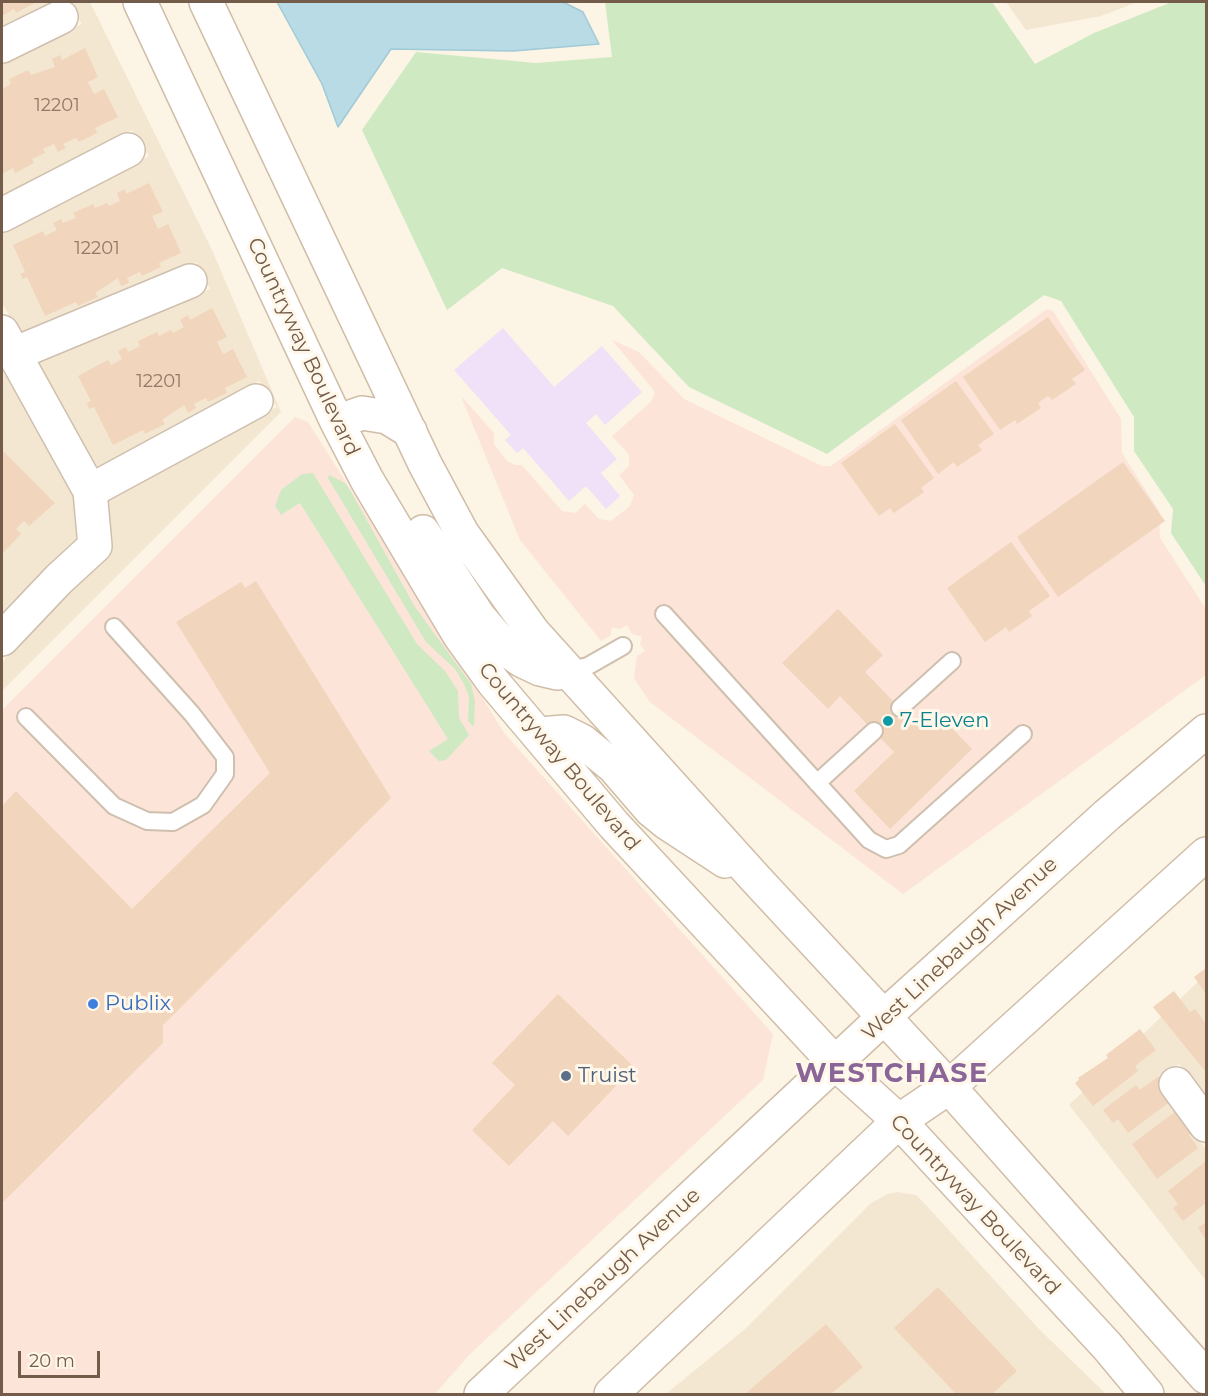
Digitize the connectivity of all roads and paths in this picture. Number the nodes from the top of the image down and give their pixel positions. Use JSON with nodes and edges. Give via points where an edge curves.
{"nodes":[{"id":1,"x":140,"y":2,"type":"edge"},
{"id":2,"x":191,"y":2,"type":"edge"},
{"id":3,"x":206,"y":2,"type":"edge"},
{"id":4,"x":61,"y":17,"type":"dead end"},
{"id":5,"x":2,"y":46,"type":"edge"},
{"id":6,"x":232,"y":57,"type":"junction"},
{"id":7,"x":128,"y":150,"type":"dead end"},
{"id":8,"x":2,"y":215,"type":"edge"},
{"id":9,"x":190,"y":281,"type":"dead end"},
{"id":10,"x":8,"y":343,"type":"edge"},
{"id":11,"x":256,"y":401,"type":"dead end"},
{"id":12,"x":410,"y":431,"type":"junction"},
{"id":13,"x":343,"y":435,"type":"junction"},
{"id":14,"x":90,"y":491,"type":"junction"},
{"id":15,"x":664,"y":614,"type":"dead end"},
{"id":16,"x":114,"y":627,"type":"dead end"},
{"id":17,"x":2,"y":639,"type":"edge"},
{"id":18,"x":623,"y":646,"type":"dead end"},
{"id":19,"x":952,"y":661,"type":"dead end"},
{"id":20,"x":568,"y":671,"type":"junction"},
{"id":21,"x":900,"y":708,"type":"dead end"},
{"id":22,"x":26,"y":717,"type":"dead end"},
{"id":23,"x":874,"y":731,"type":"dead end"},
{"id":24,"x":1206,"y":731,"type":"edge"},
{"id":25,"x":539,"y":734,"type":"junction"},
{"id":26,"x":1023,"y":734,"type":"dead end"},
{"id":27,"x":817,"y":783,"type":"junction"},
{"id":28,"x":1206,"y":854,"type":"edge"},
{"id":29,"x":755,"y":878,"type":"junction"},
{"id":30,"x":883,"y":1018,"type":"junction"},
{"id":31,"x":836,"y":1064,"type":"junction"},
{"id":32,"x":1176,"y":1084,"type":"dead end"},
{"id":33,"x":949,"y":1087,"type":"junction"},
{"id":34,"x":898,"y":1121,"type":"junction"},
{"id":35,"x":1206,"y":1125,"type":"edge"},
{"id":36,"x":1206,"y":1377,"type":"edge"},
{"id":37,"x":481,"y":1395,"type":"edge"},
{"id":38,"x":611,"y":1395,"type":"edge"},
{"id":39,"x":1147,"y":1395,"type":"edge"}],
"edges":[{"from":1,"to":13,"type":"street","name":"Countryway Boulevard"},
{"from":2,"to":6,"type":"street"},
{"from":3,"to":6,"type":"street"},
{"from":4,"to":5,"type":"street"},
{"from":6,"to":12,"type":"street"},
{"from":7,"to":8,"type":"street"},
{"from":9,"to":10,"type":"street"},
{"from":10,"to":14,"type":"street"},
{"from":11,"to":14,"type":"street"},
{"from":12,"to":13,"type":"street","via":[[387,417],[362,413]]},
{"from":12,"to":20,"type":"street","via":[[462,533],[533,633]]},
{"from":13,"to":20,"type":"street","via":[[372,459],[493,635],[520,660],[557,673]]},
{"from":13,"to":25,"type":"street","name":"Countryway Boulevard","via":[[460,636],[494,683]]},
{"from":14,"to":17,"type":"street","via":[[95,546]]},
{"from":15,"to":27,"type":"lane"},
{"from":16,"to":22,"type":"lane","via":[[225,757],[225,774],[203,805],[173,822],[147,821],[114,806]]},
{"from":18,"to":20,"type":"lane","via":[[588,666]]},
{"from":19,"to":21,"type":"lane"},
{"from":20,"to":29,"type":"street"},
{"from":23,"to":27,"type":"lane"},
{"from":24,"to":30,"type":"street","name":"West Linebaugh Avenue"},
{"from":25,"to":29,"type":"street","via":[[564,732],[582,741],[614,768],[667,824]]},
{"from":25,"to":31,"type":"street","name":"Countryway Boulevard","via":[[614,825]]},
{"from":26,"to":27,"type":"lane","via":[[899,845],[886,849],[869,840]]},
{"from":28,"to":33,"type":"street"},
{"from":29,"to":30,"type":"street"},
{"from":30,"to":31,"type":"street","name":"West Linebaugh Avenue"},
{"from":30,"to":33,"type":"street"},
{"from":31,"to":34,"type":"street","name":"Countryway Boulevard"},
{"from":31,"to":37,"type":"street","name":"West Linebaugh Avenue"},
{"from":32,"to":35,"type":"street"},
{"from":33,"to":34,"type":"street"},
{"from":33,"to":36,"type":"street"},
{"from":34,"to":38,"type":"street"},
{"from":34,"to":39,"type":"street","name":"Countryway Boulevard","via":[[1107,1346]]}]}
